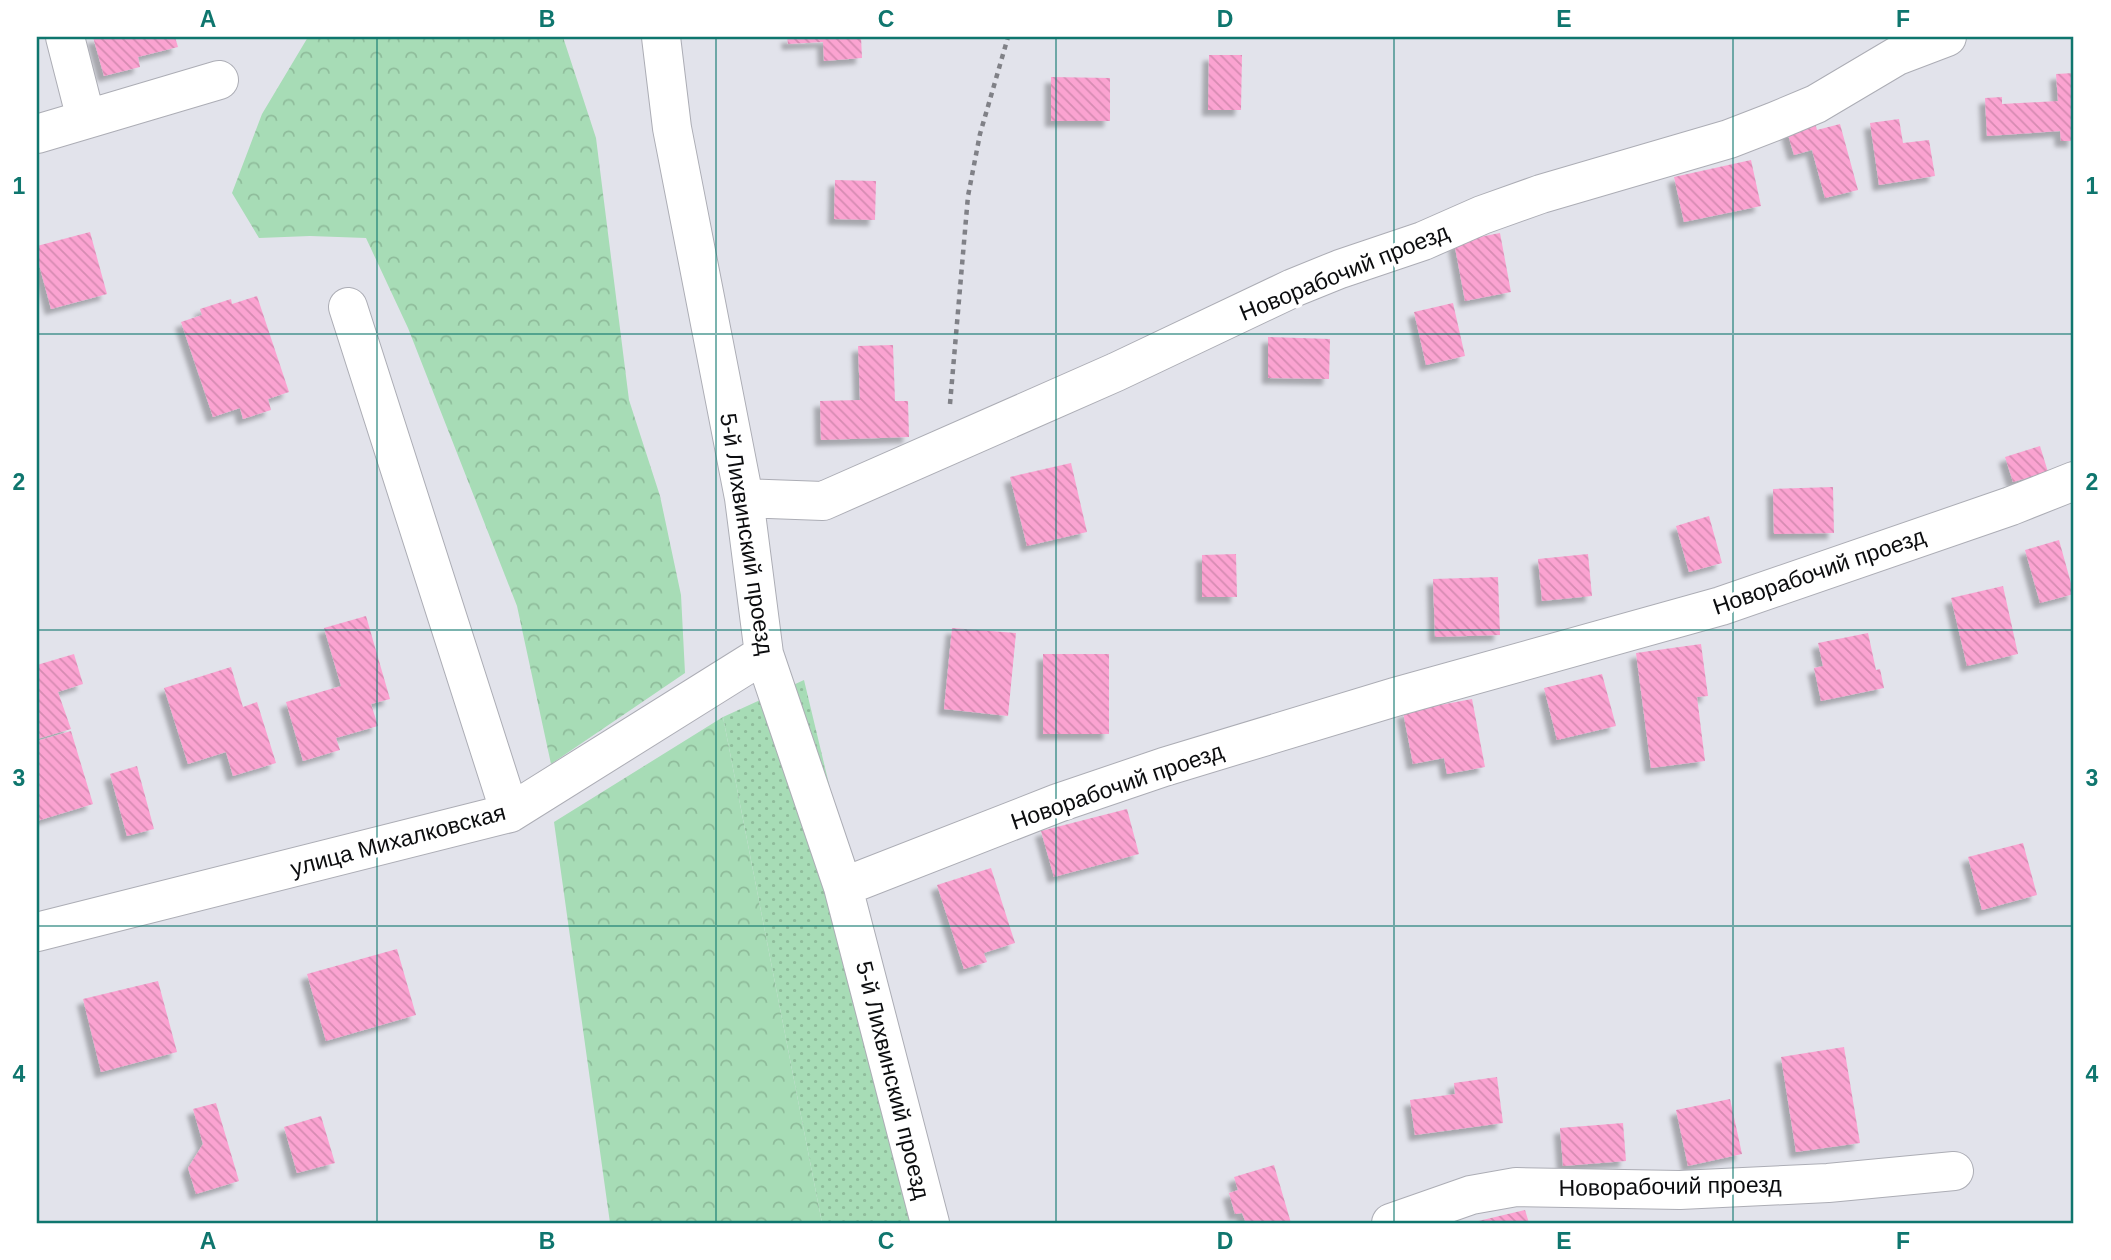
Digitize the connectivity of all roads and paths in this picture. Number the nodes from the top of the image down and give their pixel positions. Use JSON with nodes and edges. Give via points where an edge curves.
{"nodes":[{"id":1,"x":65,"y":37,"type":"edge"},
{"id":2,"x":661,"y":37,"type":"edge"},
{"id":3,"x":1008,"y":37,"type":"edge"},
{"id":4,"x":1947,"y":37,"type":"edge"},
{"id":5,"x":1893,"y":46,"type":"edge"},
{"id":6,"x":219,"y":80,"type":"dead end"},
{"id":7,"x":86,"y":119,"type":"junction"},
{"id":8,"x":37,"y":134,"type":"edge"},
{"id":9,"x":348,"y":307,"type":"dead end"},
{"id":10,"x":946,"y":445,"type":"junction"},
{"id":11,"x":2074,"y":481,"type":"edge"},
{"id":12,"x":744,"y":498,"type":"junction"},
{"id":13,"x":764,"y":654,"type":"junction"},
{"id":14,"x":510,"y":813,"type":"junction"},
{"id":15,"x":843,"y":887,"type":"junction"},
{"id":16,"x":37,"y":932,"type":"edge"},
{"id":17,"x":1954,"y":1171,"type":"dead end"},
{"id":18,"x":930,"y":1223,"type":"edge"},
{"id":19,"x":1391,"y":1223,"type":"edge"}],
"edges":[{"from":1,"to":7,"type":"street"},
{"from":2,"to":12,"type":"street","name":"5-й Лихвинский проезд","via":[[672,128]]},
{"from":3,"to":10,"type":"path","via":[[980,134],[968,197]]},
{"from":4,"to":5,"type":"street","name":"Новорабочий проезд"},
{"from":5,"to":10,"type":"street","name":"Новорабочий проезд","via":[[1816,104],[1729,139],[1541,194],[1340,269]]},
{"from":6,"to":7,"type":"street"},
{"from":7,"to":8,"type":"street"},
{"from":9,"to":14,"type":"street"},
{"from":10,"to":12,"type":"street","name":"Новорабочий проезд","via":[[823,501]]},
{"from":11,"to":15,"type":"street","name":"Новорабочий проезд","via":[[1721,606],[1164,767]]},
{"from":12,"to":13,"type":"street","name":"5-й Лихвинский проезд"},
{"from":13,"to":14,"type":"street","name":"улица Михалковская"},
{"from":13,"to":15,"type":"street","name":"5-й Лихвинский проезд"},
{"from":14,"to":16,"type":"street","name":"улица Михалковская"},
{"from":15,"to":18,"type":"street","name":"5-й Лихвинский проезд"},
{"from":17,"to":19,"type":"street","name":"Новорабочий проезд","via":[[1680,1190],[1516,1187],[1471,1195]]}]}
